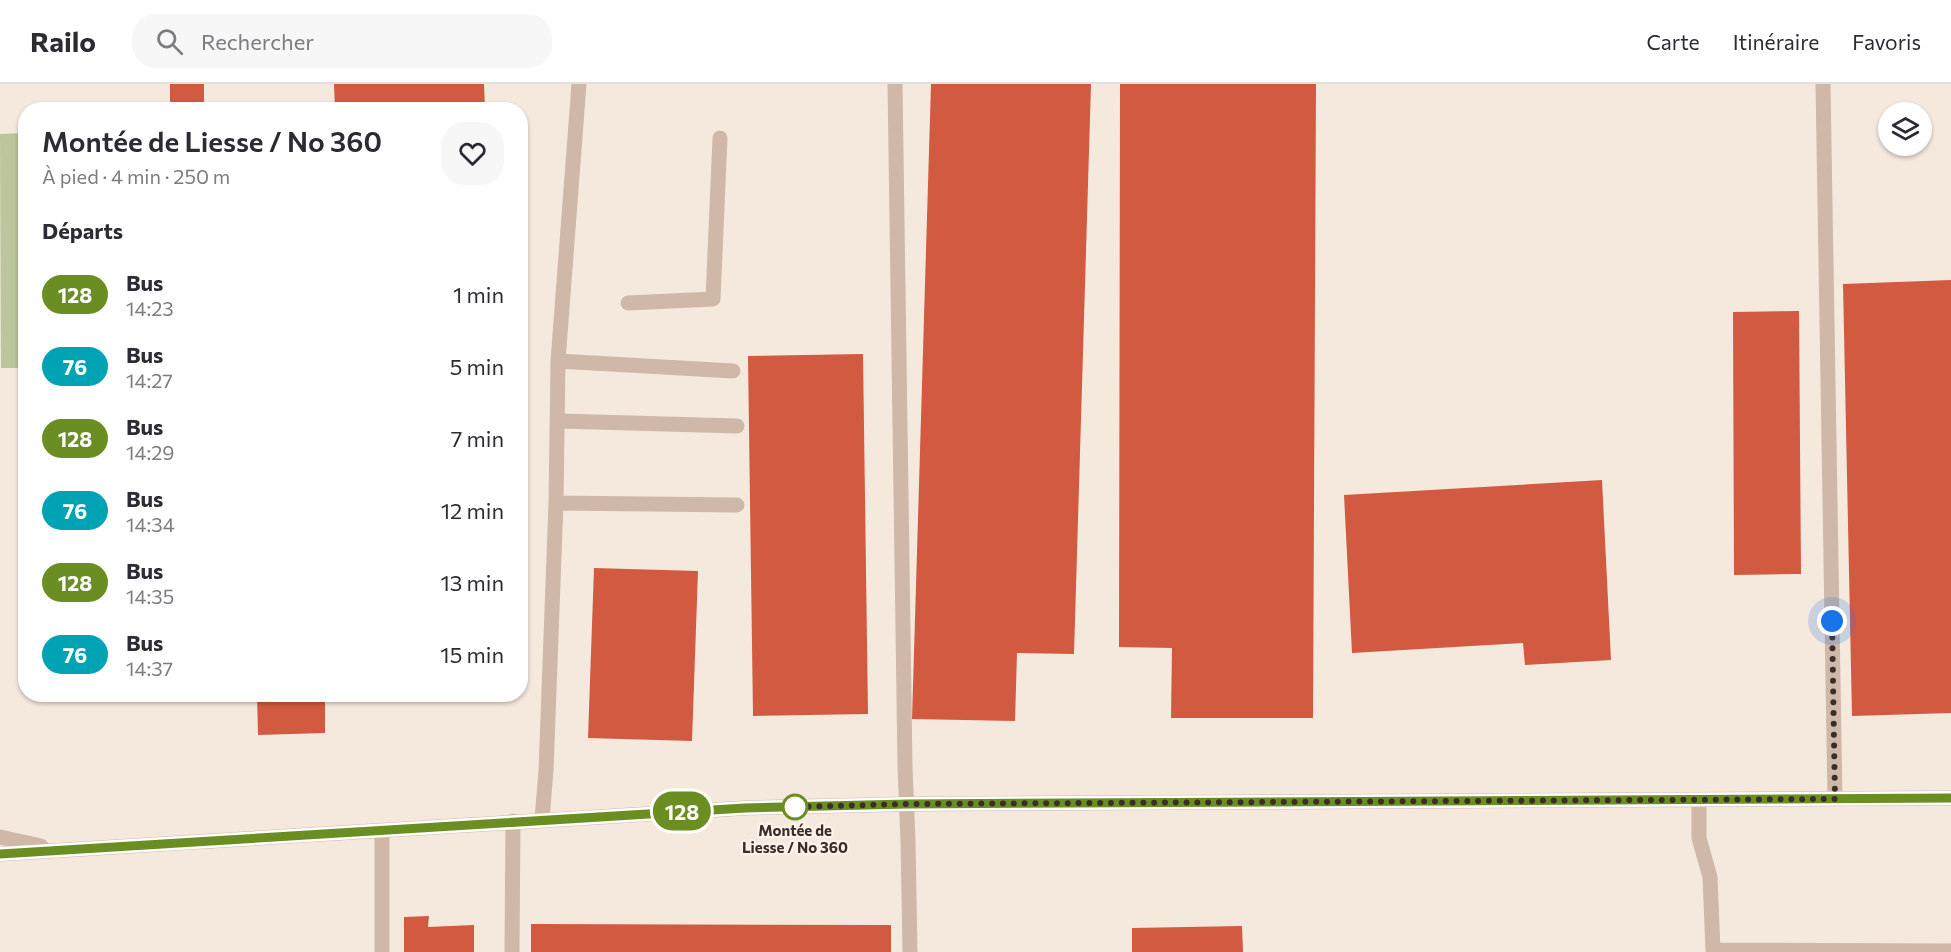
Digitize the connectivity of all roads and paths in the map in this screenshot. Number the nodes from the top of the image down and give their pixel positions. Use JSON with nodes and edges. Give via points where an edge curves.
{"nodes":[{"id":1,"x":579,"y":84,"type":"edge"},
{"id":2,"x":895,"y":84,"type":"edge"},
{"id":3,"x":1823,"y":84,"type":"edge"},
{"id":4,"x":720,"y":138,"type":"dead end"},
{"id":5,"x":628,"y":303,"type":"dead end"},
{"id":6,"x":558,"y":361,"type":"junction"},
{"id":7,"x":733,"y":371,"type":"dead end"},
{"id":8,"x":559,"y":421,"type":"junction"},
{"id":9,"x":737,"y":426,"type":"dead end"},
{"id":10,"x":556,"y":503,"type":"junction"},
{"id":11,"x":737,"y":505,"type":"dead end"},
{"id":12,"x":1951,"y":798,"type":"edge"},
{"id":13,"x":1835,"y":799,"type":"junction"},
{"id":14,"x":1699,"y":800,"type":"junction"},
{"id":15,"x":907,"y":804,"type":"junction"},
{"id":16,"x":543,"y":819,"type":"junction"},
{"id":17,"x":513,"y":821,"type":"junction"},
{"id":18,"x":382,"y":831,"type":"junction"},
{"id":19,"x":0,"y":837,"type":"edge"},
{"id":20,"x":56,"y":850,"type":"junction"},
{"id":21,"x":0,"y":854,"type":"edge"},
{"id":22,"x":1713,"y":951,"type":"edge"},
{"id":23,"x":1951,"y":951,"type":"edge"},
{"id":24,"x":382,"y":952,"type":"edge"},
{"id":25,"x":512,"y":952,"type":"edge"},
{"id":26,"x":909,"y":952,"type":"edge"}],
"edges":[{"from":1,"to":6,"type":"street"},
{"from":2,"to":15,"type":"street"},
{"from":3,"to":13,"type":"street"},
{"from":4,"to":5,"type":"street","via":[[713,299]]},
{"from":6,"to":7,"type":"street"},
{"from":6,"to":8,"type":"street"},
{"from":8,"to":9,"type":"street"},
{"from":8,"to":10,"type":"street"},
{"from":10,"to":11,"type":"street"},
{"from":10,"to":16,"type":"street"},
{"from":12,"to":13,"type":"street"},
{"from":13,"to":14,"type":"street"},
{"from":14,"to":15,"type":"street"},
{"from":14,"to":22,"type":"street","via":[[1699,838],[1710,877]]},
{"from":15,"to":16,"type":"street"},
{"from":15,"to":26,"type":"street"},
{"from":16,"to":17,"type":"street"},
{"from":17,"to":18,"type":"street"},
{"from":17,"to":25,"type":"street"},
{"from":18,"to":20,"type":"street"},
{"from":18,"to":24,"type":"street"},
{"from":19,"to":20,"type":"street"},
{"from":20,"to":21,"type":"street"},
{"from":22,"to":23,"type":"street"}]}
